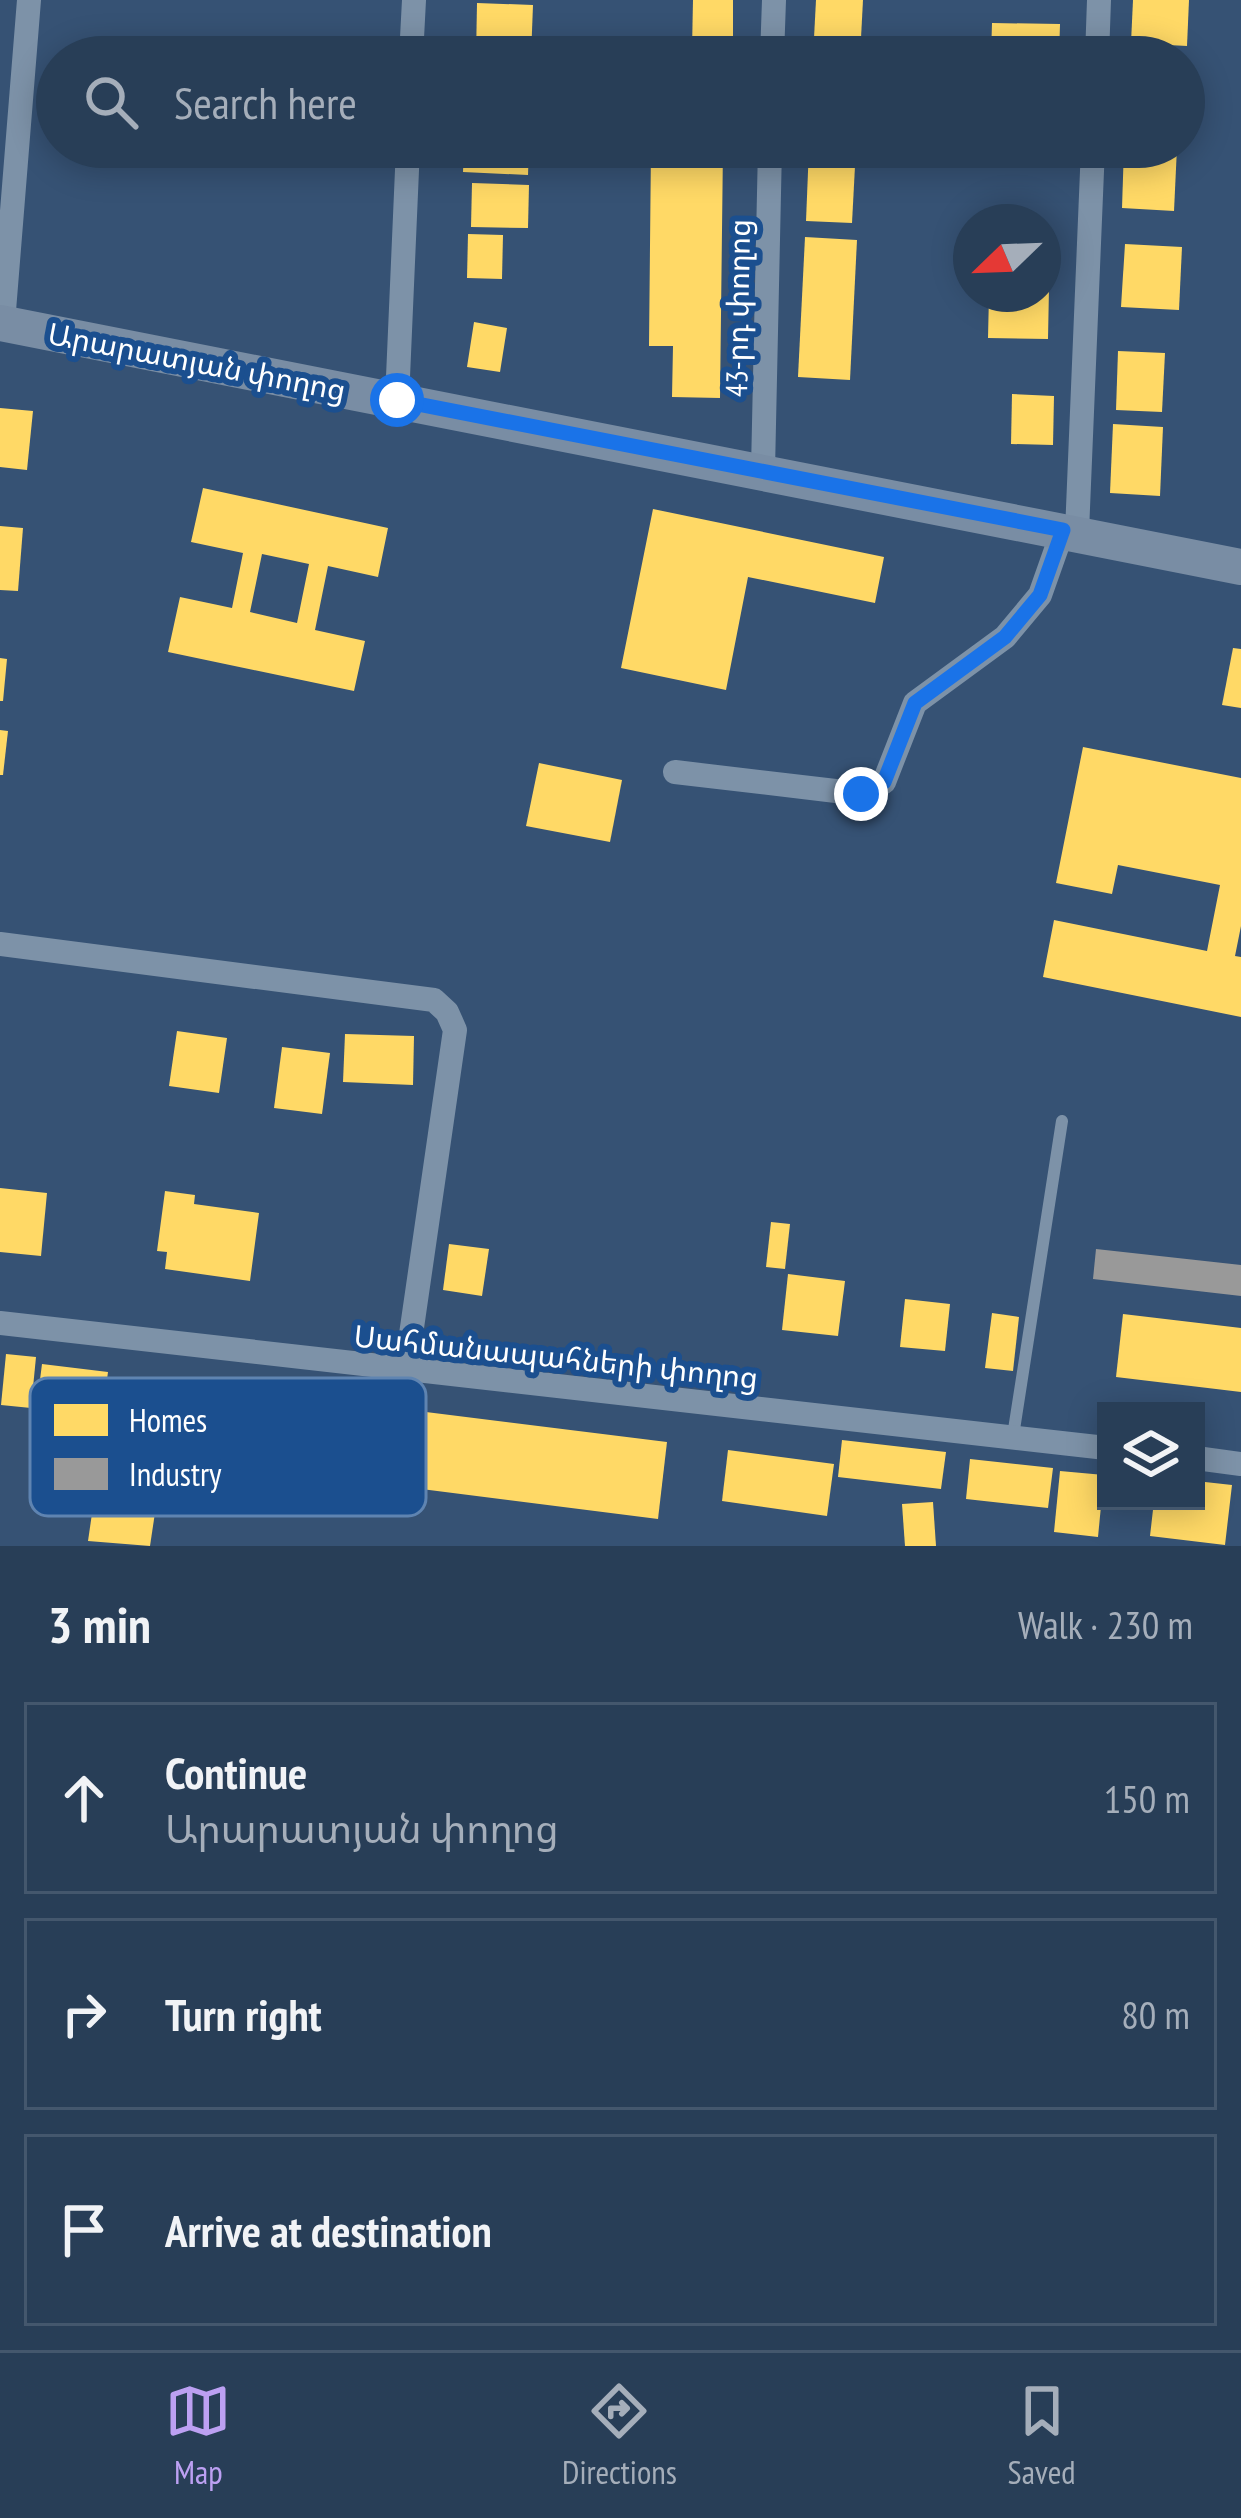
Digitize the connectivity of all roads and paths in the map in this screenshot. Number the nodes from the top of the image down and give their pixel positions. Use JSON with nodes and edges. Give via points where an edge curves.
{"nodes":[{"id":1,"x":28,"y":0,"type":"edge"},
{"id":2,"x":414,"y":0,"type":"edge"},
{"id":3,"x":773,"y":0,"type":"edge"},
{"id":4,"x":1100,"y":0,"type":"edge"},
{"id":5,"x":413,"y":36,"type":"edge"},
{"id":6,"x":772,"y":36,"type":"edge"},
{"id":7,"x":1098,"y":36,"type":"edge"},
{"id":8,"x":406,"y":168,"type":"edge"},
{"id":9,"x":770,"y":168,"type":"edge"},
{"id":10,"x":1092,"y":168,"type":"edge"},
{"id":11,"x":2,"y":323,"type":"edge"},
{"id":12,"x":397,"y":400,"type":"junction"},
{"id":13,"x":763,"y":470,"type":"junction"},
{"id":14,"x":1070,"y":531,"type":"junction"},
{"id":15,"x":1241,"y":567,"type":"edge"},
{"id":16,"x":675,"y":772,"type":"dead end"},
{"id":17,"x":0,"y":944,"type":"edge"},
{"id":18,"x":1062,"y":1121,"type":"dead end"},
{"id":19,"x":0,"y":1323,"type":"edge"},
{"id":20,"x":406,"y":1369,"type":"junction"},
{"id":21,"x":1013,"y":1438,"type":"junction"},
{"id":22,"x":1097,"y":1447,"type":"edge"},
{"id":23,"x":1205,"y":1459,"type":"edge"},
{"id":24,"x":1241,"y":1463,"type":"edge"}],
"edges":[{"from":1,"to":11,"type":"street"},
{"from":2,"to":5,"type":"street"},
{"from":3,"to":6,"type":"street"},
{"from":4,"to":7,"type":"street"},
{"from":8,"to":12,"type":"street"},
{"from":9,"to":13,"type":"street","name":"43-րդ փողոց"},
{"from":10,"to":14,"type":"street"},
{"from":11,"to":12,"type":"main road","name":"Արարատյան փողոց"},
{"from":12,"to":13,"type":"main road","name":"Արարատյան փողոց"},
{"from":13,"to":14,"type":"main road","name":"Արարատյան փողոց"},
{"from":14,"to":15,"type":"main road","name":"Արարատյան փողոց"},
{"from":14,"to":16,"type":"street","via":[[1040,595],[1005,637],[915,703],[884,782],[873,790]]},
{"from":17,"to":20,"type":"street","via":[[434,1000],[447,1012],[455,1030]]},
{"from":18,"to":21,"type":"lane"},
{"from":19,"to":20,"type":"street","name":"Սահմանապահների փողոց"},
{"from":20,"to":21,"type":"street","name":"Սահմանապահների փողոց"},
{"from":21,"to":22,"type":"street","name":"Սահմանապահների փողոց"},
{"from":23,"to":24,"type":"street"}]}
